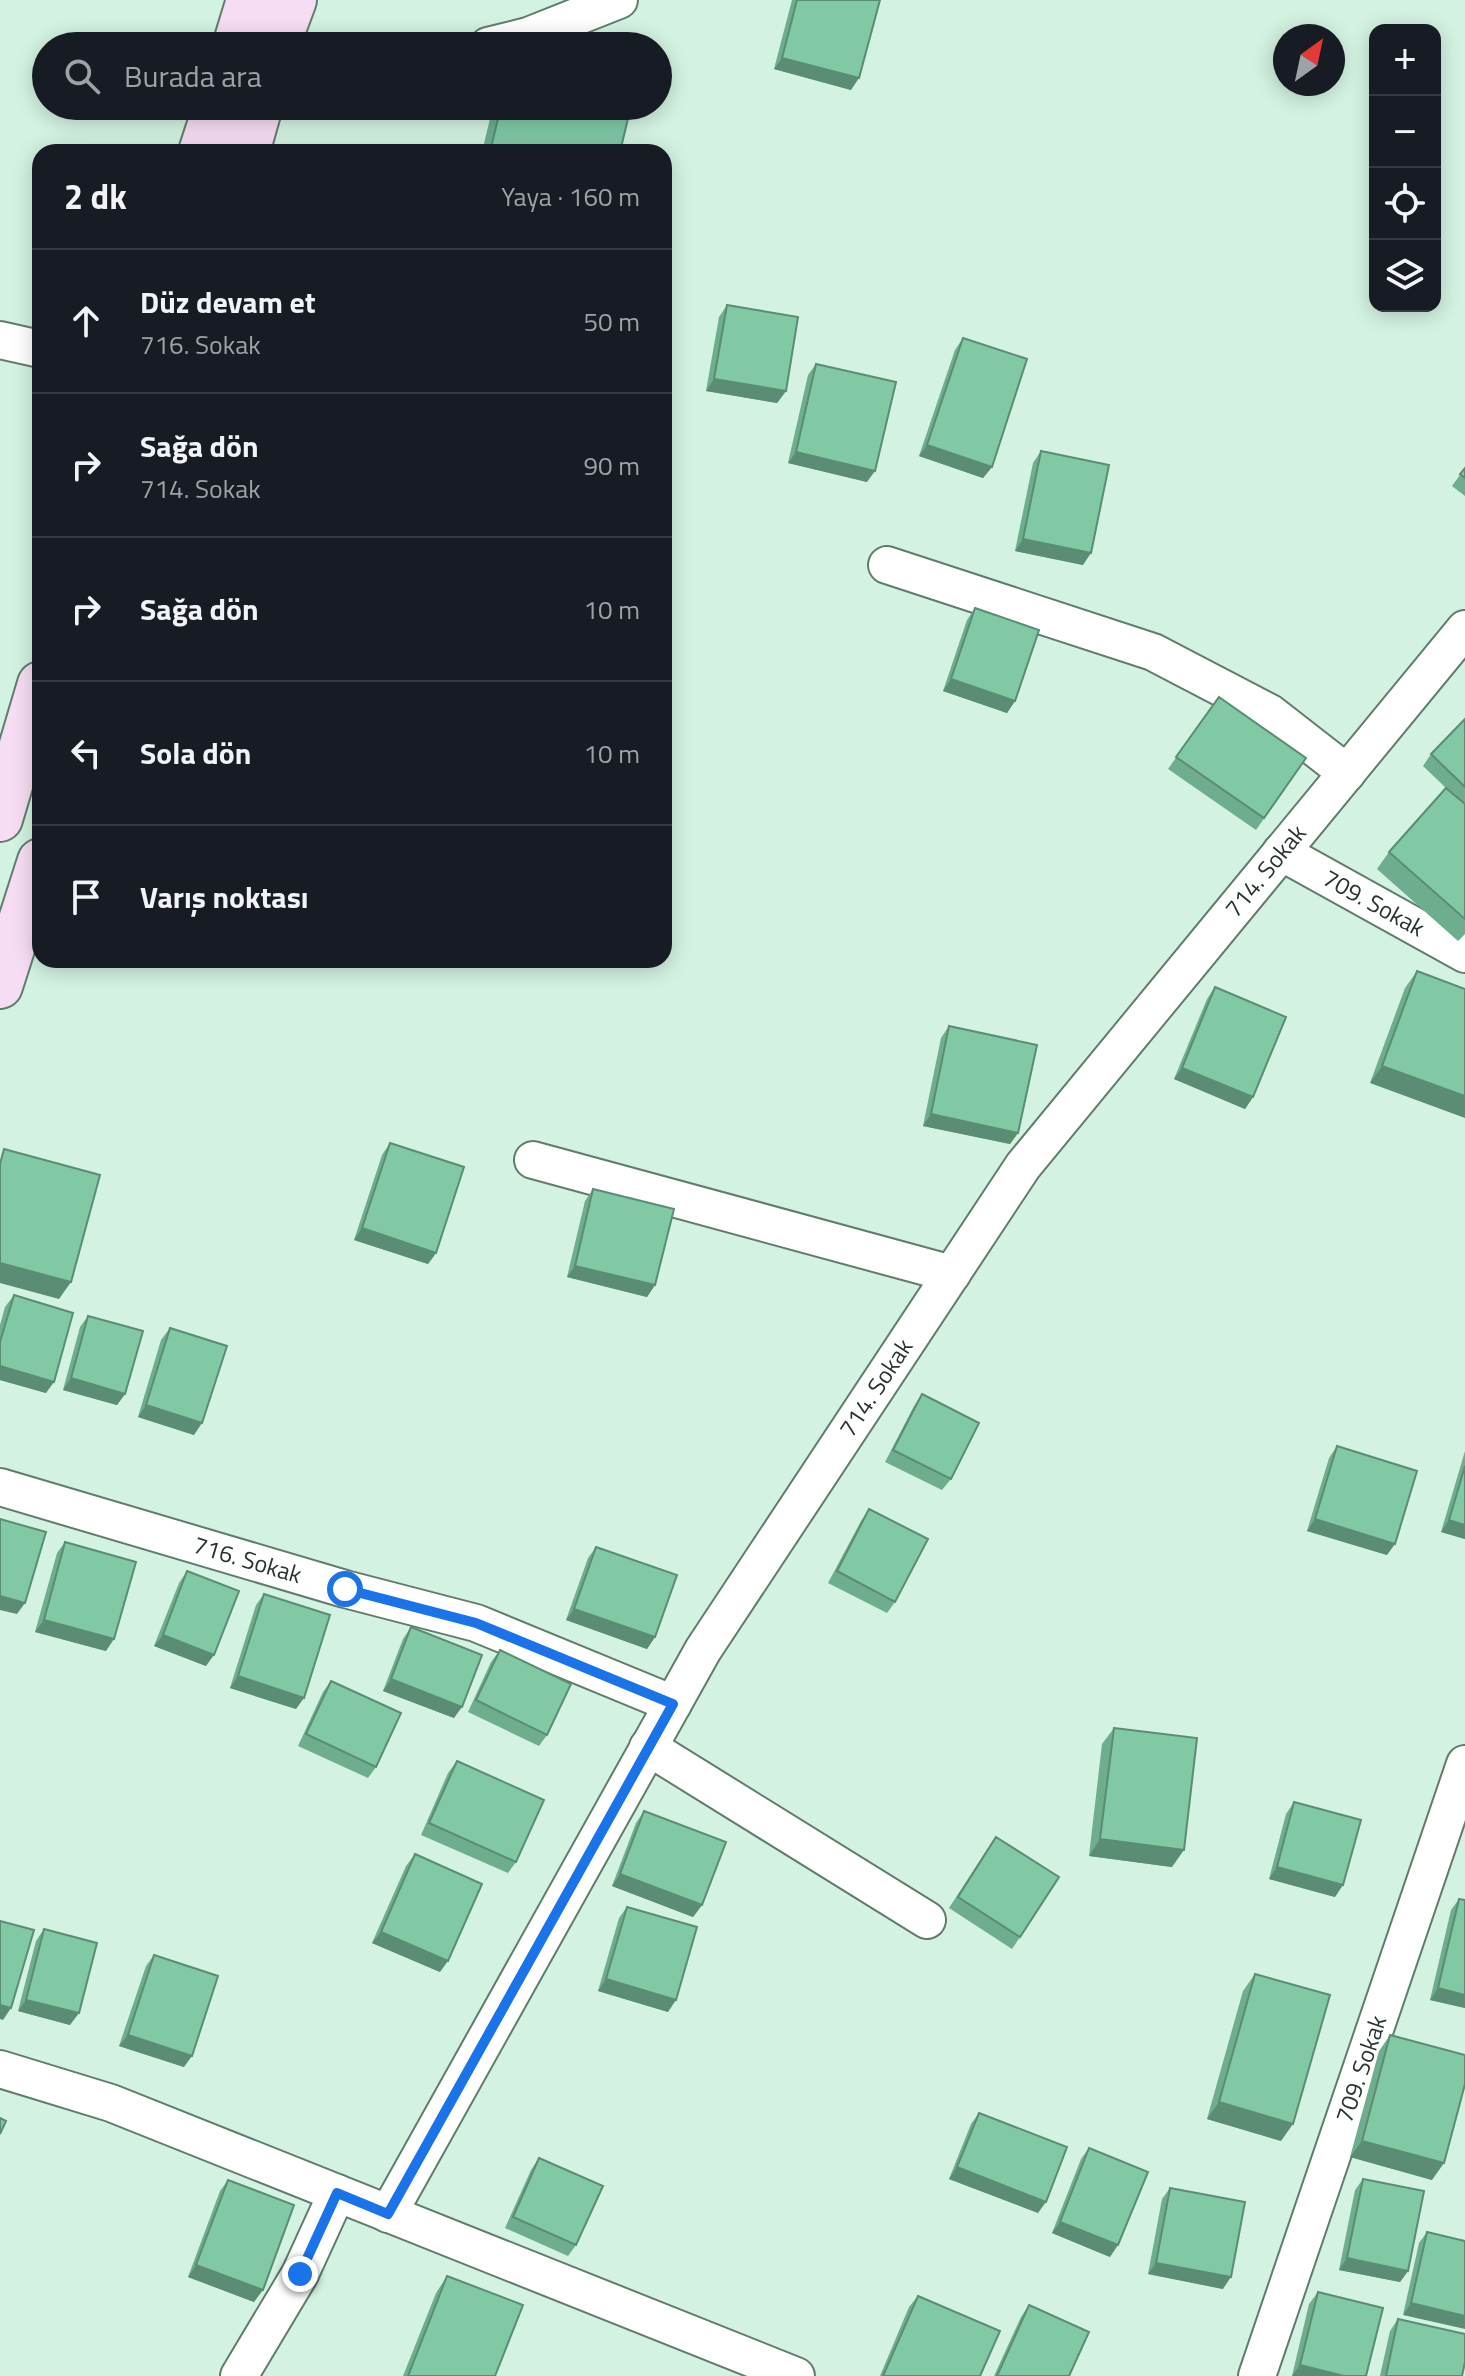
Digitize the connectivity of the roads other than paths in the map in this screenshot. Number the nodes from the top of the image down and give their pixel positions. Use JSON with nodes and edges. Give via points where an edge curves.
{"nodes":[{"id":1,"x":249,"y":0,"type":"edge"},
{"id":2,"x":294,"y":0,"type":"edge"},
{"id":3,"x":619,"y":0,"type":"edge"},
{"id":4,"x":239,"y":32,"type":"edge"},
{"id":5,"x":282,"y":32,"type":"edge"},
{"id":6,"x":538,"y":32,"type":"edge"},
{"id":7,"x":256,"y":120,"type":"edge"},
{"id":8,"x":249,"y":144,"type":"edge"},
{"id":9,"x":0,"y":340,"type":"edge"},
{"id":10,"x":32,"y":347,"type":"edge"},
{"id":11,"x":887,"y":565,"type":"dead end"},
{"id":12,"x":1465,"y":629,"type":"edge"},
{"id":13,"x":32,"y":711,"type":"edge"},
{"id":14,"x":1347,"y":773,"type":"junction"},
{"id":15,"x":0,"y":819,"type":"edge"},
{"id":16,"x":1281,"y":852,"type":"junction"},
{"id":17,"x":32,"y":886,"type":"edge"},
{"id":18,"x":1465,"y":954,"type":"edge"},
{"id":19,"x":0,"y":986,"type":"edge"},
{"id":20,"x":533,"y":1160,"type":"dead end"},
{"id":21,"x":952,"y":1274,"type":"junction"},
{"id":22,"x":0,"y":1487,"type":"edge"},
{"id":23,"x":673,"y":1704,"type":"junction"},
{"id":24,"x":648,"y":1747,"type":"junction"},
{"id":25,"x":1465,"y":1764,"type":"edge"},
{"id":26,"x":927,"y":1920,"type":"dead end"},
{"id":27,"x":0,"y":2069,"type":"edge"},
{"id":28,"x":337,"y":2193,"type":"junction"},
{"id":29,"x":388,"y":2214,"type":"junction"},
{"id":30,"x":239,"y":2376,"type":"edge"},
{"id":31,"x":796,"y":2376,"type":"edge"},
{"id":32,"x":1257,"y":2376,"type":"edge"}],
"edges":[{"from":1,"to":4,"type":"street"},
{"from":2,"to":5,"type":"street"},
{"from":3,"to":6,"type":"street"},
{"from":7,"to":8,"type":"street"},
{"from":9,"to":10,"type":"street"},
{"from":11,"to":14,"type":"street","via":[[1153,652],[1270,713]]},
{"from":12,"to":14,"type":"street","name":"714. Sokak"},
{"from":13,"to":15,"type":"street"},
{"from":14,"to":16,"type":"street","name":"714. Sokak"},
{"from":16,"to":18,"type":"street","name":"709. Sokak"},
{"from":16,"to":21,"type":"street","name":"714. Sokak","via":[[1023,1166]]},
{"from":17,"to":19,"type":"street"},
{"from":20,"to":21,"type":"street"},
{"from":21,"to":23,"type":"street","name":"714. Sokak","via":[[703,1650]]},
{"from":22,"to":23,"type":"street","name":"716. Sokak","via":[[476,1623]]},
{"from":23,"to":24,"type":"street","name":"714. Sokak"},
{"from":24,"to":26,"type":"street"},
{"from":24,"to":29,"type":"street","name":"714. Sokak"},
{"from":25,"to":32,"type":"street","name":"709. Sokak"},
{"from":27,"to":28,"type":"street","via":[[111,2103]]},
{"from":28,"to":29,"type":"street"},
{"from":28,"to":30,"type":"street","via":[[300,2274]]},
{"from":29,"to":31,"type":"street"}]}
